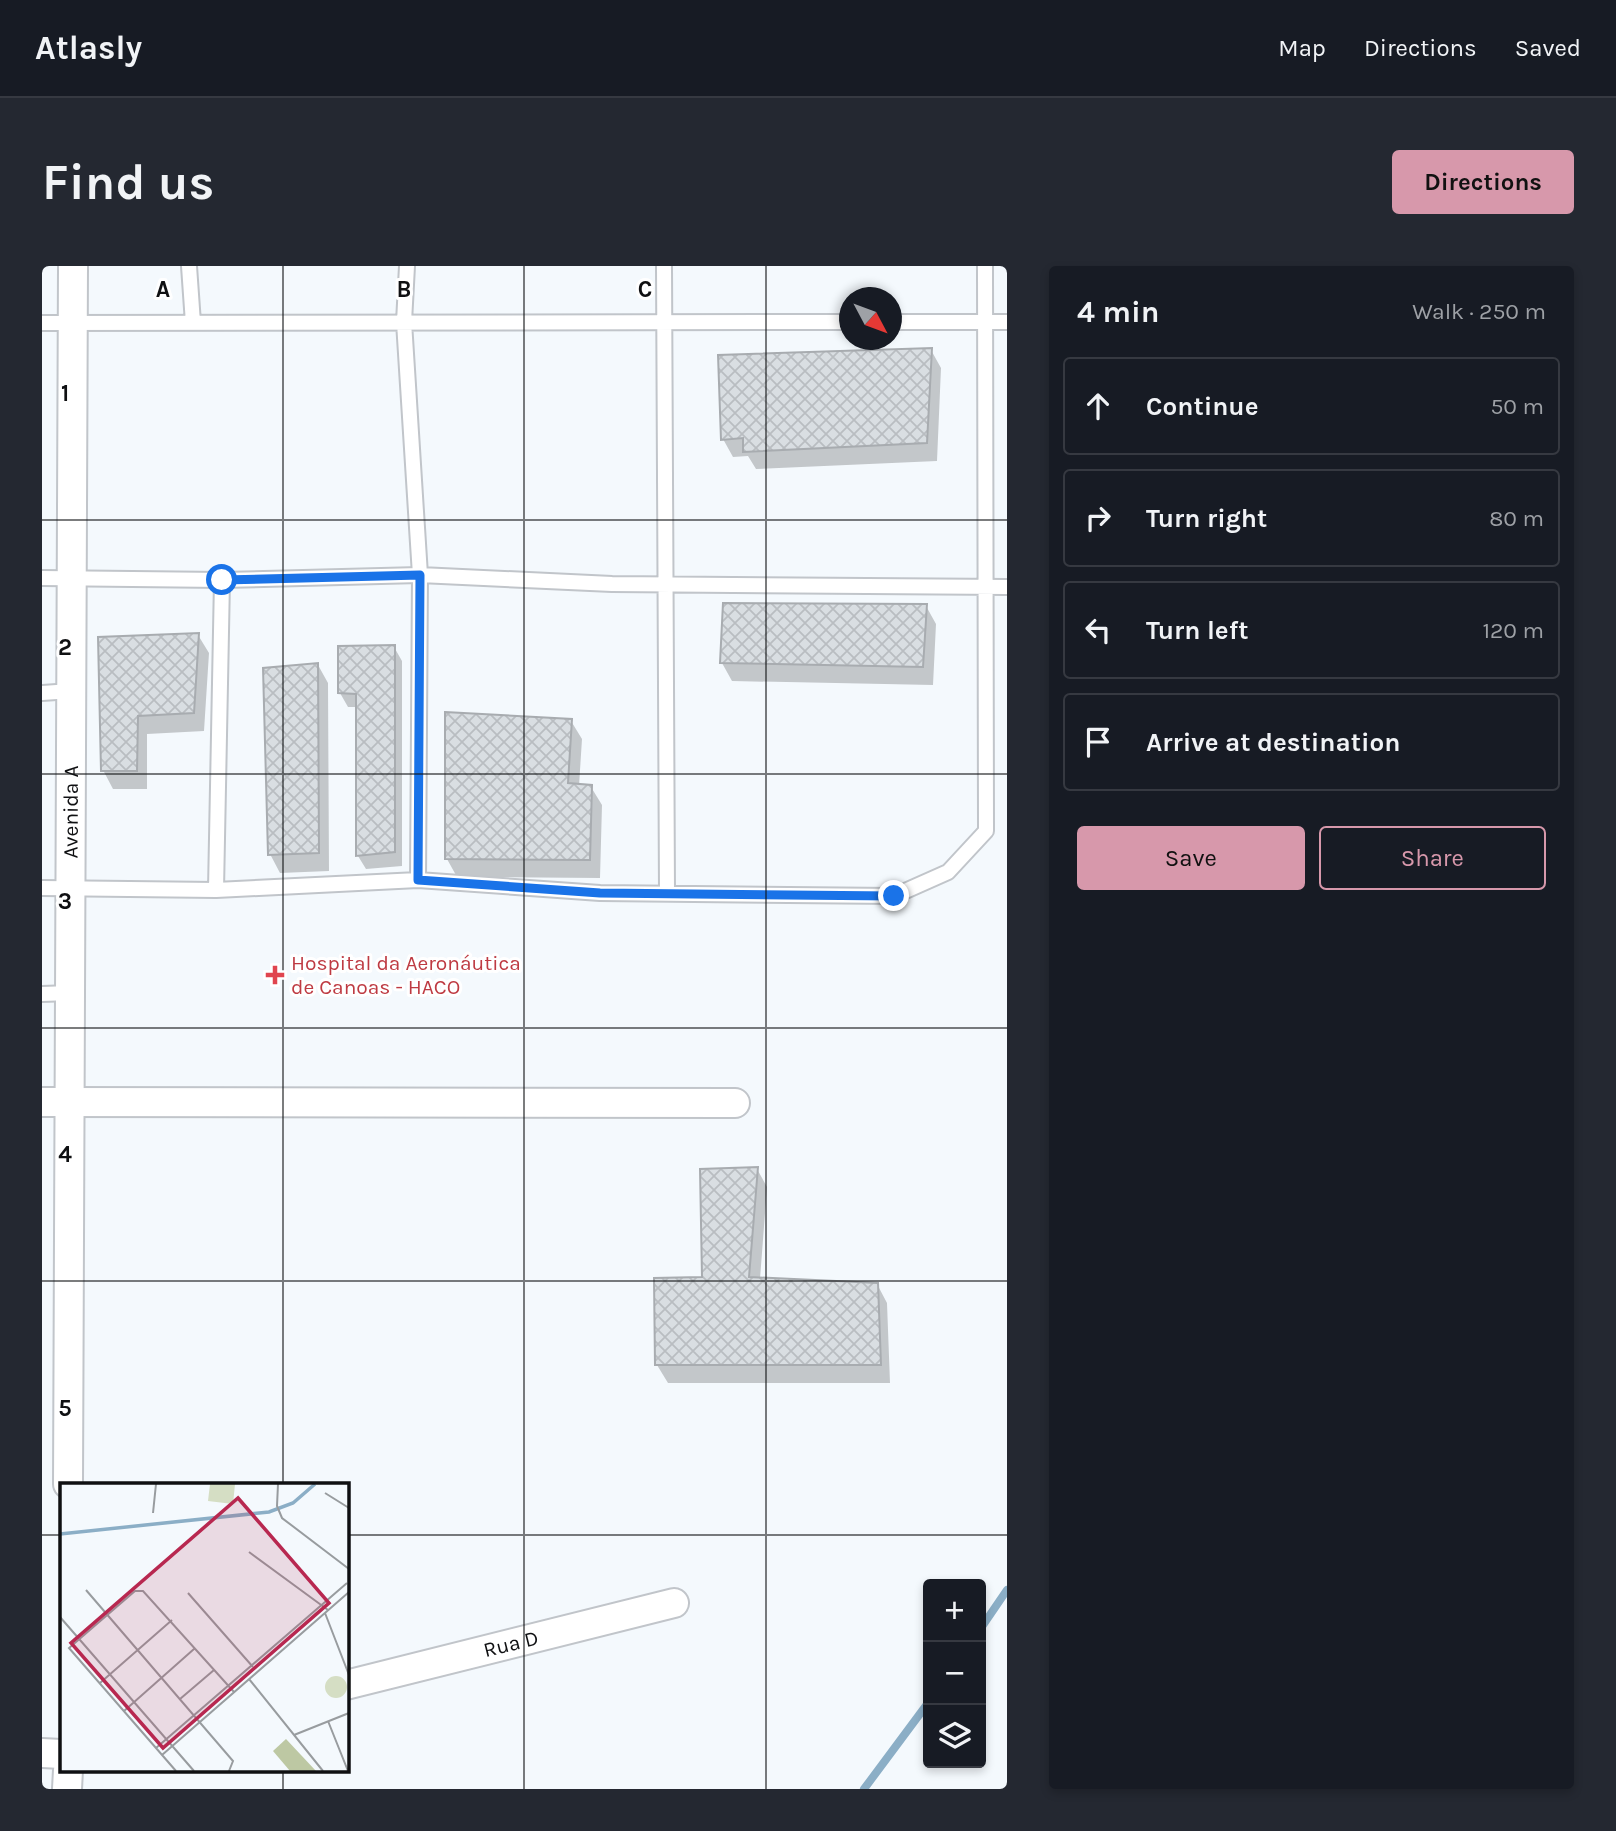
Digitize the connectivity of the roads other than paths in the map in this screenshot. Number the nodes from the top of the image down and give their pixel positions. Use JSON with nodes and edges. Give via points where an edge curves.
{"nodes":[{"id":1,"x":73,"y":266,"type":"edge"},
{"id":2,"x":190,"y":266,"type":"edge"},
{"id":3,"x":407,"y":266,"type":"edge"},
{"id":4,"x":664,"y":266,"type":"edge"},
{"id":5,"x":985,"y":266,"type":"edge"},
{"id":6,"x":665,"y":322,"type":"junction"},
{"id":7,"x":839,"y":322,"type":"edge"},
{"id":8,"x":902,"y":322,"type":"edge"},
{"id":9,"x":985,"y":322,"type":"junction"},
{"id":10,"x":1007,"y":322,"type":"edge"},
{"id":11,"x":42,"y":323,"type":"edge"},
{"id":12,"x":73,"y":323,"type":"junction"},
{"id":13,"x":193,"y":323,"type":"junction"},
{"id":14,"x":404,"y":323,"type":"junction"},
{"id":15,"x":420,"y":575,"type":"junction"},
{"id":16,"x":42,"y":578,"type":"edge"},
{"id":17,"x":72,"y":579,"type":"junction"},
{"id":18,"x":222,"y":580,"type":"junction"},
{"id":19,"x":666,"y":584,"type":"junction"},
{"id":20,"x":1007,"y":587,"type":"edge"},
{"id":21,"x":985,"y":588,"type":"junction"},
{"id":22,"x":71,"y":691,"type":"junction"},
{"id":23,"x":42,"y":692,"type":"edge"},
{"id":24,"x":418,"y":880,"type":"junction"},
{"id":25,"x":42,"y":888,"type":"edge"},
{"id":26,"x":71,"y":888,"type":"junction"},
{"id":27,"x":216,"y":890,"type":"junction"},
{"id":28,"x":667,"y":893,"type":"junction"},
{"id":29,"x":70,"y":993,"type":"junction"},
{"id":30,"x":42,"y":994,"type":"edge"},
{"id":31,"x":42,"y":1102,"type":"edge"},
{"id":32,"x":70,"y":1102,"type":"junction"},
{"id":33,"x":736,"y":1103,"type":"dead end"},
{"id":34,"x":68,"y":1483,"type":"edge"},
{"id":35,"x":674,"y":1603,"type":"dead end"},
{"id":36,"x":348,"y":1684,"type":"edge"},
{"id":37,"x":42,"y":1753,"type":"edge"},
{"id":38,"x":60,"y":1754,"type":"edge"}],
"edges":[{"from":1,"to":12,"type":"street","name":"Avenida A"},
{"from":2,"to":13,"type":"lane"},
{"from":3,"to":14,"type":"lane"},
{"from":4,"to":6,"type":"lane"},
{"from":5,"to":9,"type":"lane"},
{"from":6,"to":7,"type":"lane"},
{"from":6,"to":14,"type":"lane"},
{"from":6,"to":19,"type":"lane"},
{"from":8,"to":9,"type":"lane"},
{"from":9,"to":10,"type":"lane"},
{"from":9,"to":21,"type":"lane"},
{"from":11,"to":12,"type":"lane"},
{"from":12,"to":13,"type":"lane"},
{"from":12,"to":17,"type":"street","name":"Avenida A"},
{"from":13,"to":14,"type":"lane"},
{"from":14,"to":15,"type":"lane"},
{"from":15,"to":18,"type":"lane"},
{"from":15,"to":19,"type":"lane"},
{"from":15,"to":24,"type":"lane"},
{"from":16,"to":17,"type":"lane"},
{"from":17,"to":18,"type":"lane"},
{"from":17,"to":22,"type":"street","name":"Avenida A"},
{"from":18,"to":27,"type":"lane"},
{"from":19,"to":21,"type":"lane"},
{"from":19,"to":28,"type":"lane"},
{"from":20,"to":21,"type":"lane"},
{"from":21,"to":28,"type":"lane","via":[[986,831],[948,872],[894,896]]},
{"from":22,"to":23,"type":"lane"},
{"from":22,"to":26,"type":"street","name":"Avenida A"},
{"from":24,"to":27,"type":"lane"},
{"from":24,"to":28,"type":"lane"},
{"from":25,"to":26,"type":"lane"},
{"from":26,"to":27,"type":"lane"},
{"from":26,"to":29,"type":"street","name":"Avenida A"},
{"from":29,"to":30,"type":"lane"},
{"from":29,"to":32,"type":"street","name":"Avenida A"},
{"from":31,"to":32,"type":"street"},
{"from":32,"to":33,"type":"street"},
{"from":32,"to":34,"type":"street","name":"Avenida A"},
{"from":35,"to":36,"type":"street","name":"Rua D"},
{"from":37,"to":38,"type":"street"}]}
